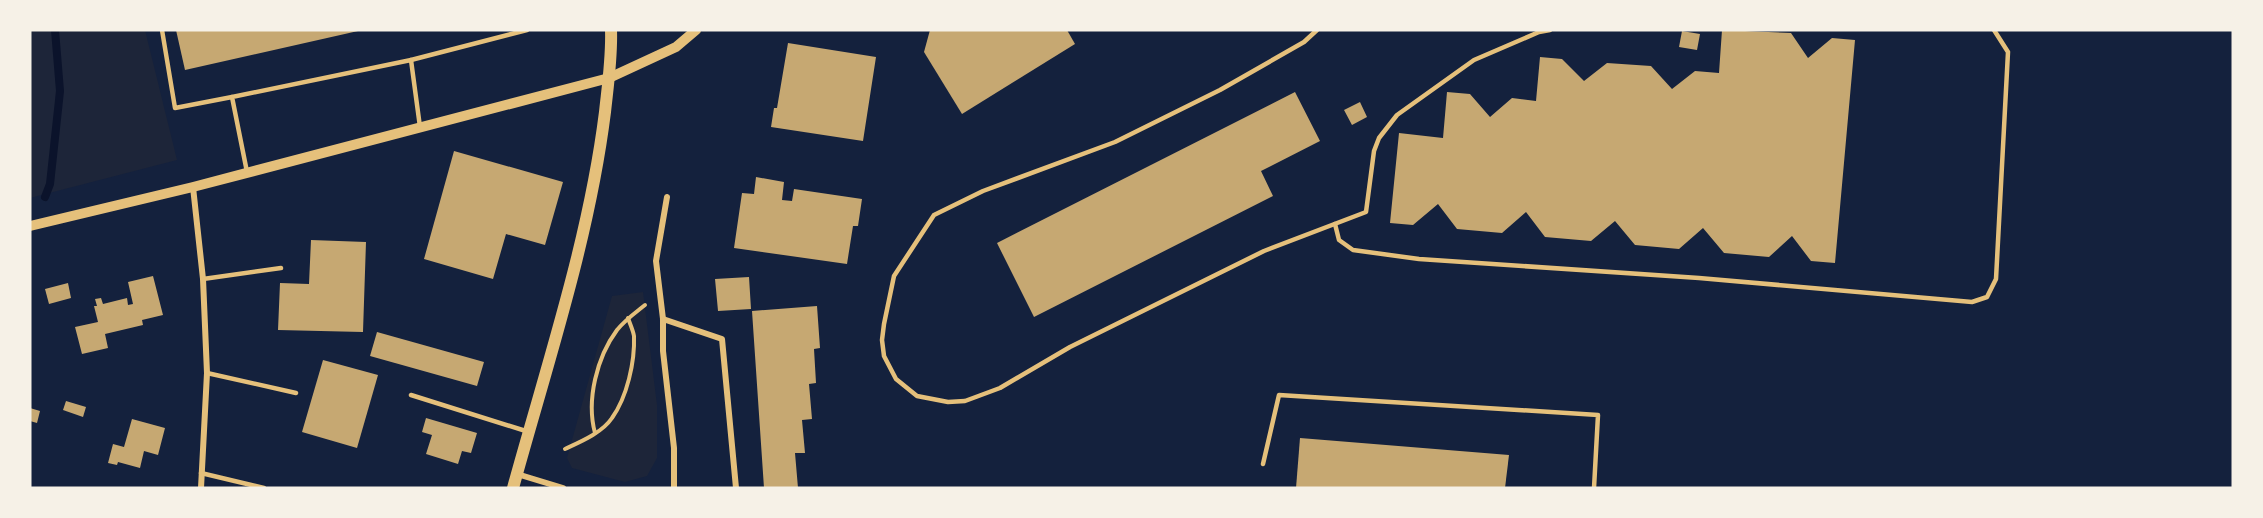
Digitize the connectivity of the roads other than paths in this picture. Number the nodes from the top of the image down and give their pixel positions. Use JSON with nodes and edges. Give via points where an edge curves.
{"nodes":[{"id":1,"x":162,"y":30,"type":"edge"},
{"id":2,"x":527,"y":30,"type":"edge"},
{"id":3,"x":611,"y":30,"type":"edge"},
{"id":4,"x":696,"y":30,"type":"edge"},
{"id":5,"x":1317,"y":30,"type":"edge"},
{"id":6,"x":1550,"y":30,"type":"edge"},
{"id":7,"x":1994,"y":30,"type":"edge"},
{"id":8,"x":411,"y":60,"type":"junction"},
{"id":9,"x":609,"y":78,"type":"junction"},
{"id":10,"x":232,"y":97,"type":"junction"},
{"id":11,"x":420,"y":127,"type":"junction"},
{"id":12,"x":247,"y":172,"type":"junction"},
{"id":13,"x":193,"y":187,"type":"junction"},
{"id":14,"x":666,"y":197,"type":"dead end"},
{"id":15,"x":1335,"y":224,"type":"junction"},
{"id":16,"x":30,"y":226,"type":"edge"},
{"id":17,"x":281,"y":268,"type":"dead end"},
{"id":18,"x":203,"y":279,"type":"junction"},
{"id":19,"x":663,"y":319,"type":"junction"},
{"id":20,"x":207,"y":373,"type":"junction"},
{"id":21,"x":296,"y":393,"type":"dead end"},
{"id":22,"x":411,"y":395,"type":"dead end"},
{"id":23,"x":529,"y":432,"type":"junction"},
{"id":24,"x":1263,"y":464,"type":"dead end"},
{"id":25,"x":201,"y":473,"type":"junction"},
{"id":26,"x":517,"y":474,"type":"junction"},
{"id":27,"x":201,"y":488,"type":"edge"},
{"id":28,"x":264,"y":488,"type":"edge"},
{"id":29,"x":513,"y":488,"type":"edge"},
{"id":30,"x":562,"y":488,"type":"edge"},
{"id":31,"x":674,"y":488,"type":"edge"},
{"id":32,"x":736,"y":488,"type":"edge"},
{"id":33,"x":1594,"y":488,"type":"edge"}],
"edges":[{"from":1,"to":10,"type":"lane","via":[[175,108]]},
{"from":2,"to":8,"type":"lane"},
{"from":3,"to":9,"type":"main road"},
{"from":4,"to":9,"type":"street","via":[[676,47]]},
{"from":5,"to":15,"type":"lane","via":[[1305,42],[1220,90],[1115,142],[983,191],[934,215],[894,276],[884,324],[884,356],[896,379],[917,396],[948,402],[965,400],[999,388],[1070,347],[1264,251]]},
{"from":6,"to":15,"type":"lane","via":[[1474,60],[1397,115],[1374,151],[1366,212]]},
{"from":7,"to":15,"type":"lane","via":[[2008,52],[1996,279],[1987,297],[1972,302],[1419,259],[1353,250],[1339,240]]},
{"from":8,"to":10,"type":"lane"},
{"from":8,"to":11,"type":"lane"},
{"from":9,"to":11,"type":"street"},
{"from":9,"to":23,"type":"main road","via":[[587,220]]},
{"from":10,"to":12,"type":"lane"},
{"from":11,"to":12,"type":"street"},
{"from":12,"to":13,"type":"street"},
{"from":13,"to":16,"type":"street"},
{"from":13,"to":18,"type":"street"},
{"from":14,"to":19,"type":"street","via":[[656,261]]},
{"from":17,"to":18,"type":"lane"},
{"from":18,"to":20,"type":"street"},
{"from":19,"to":31,"type":"street"},
{"from":19,"to":32,"type":"street","via":[[722,339]]},
{"from":20,"to":21,"type":"lane"},
{"from":20,"to":25,"type":"street"},
{"from":22,"to":23,"type":"lane"},
{"from":23,"to":26,"type":"main road"},
{"from":24,"to":33,"type":"lane","via":[[1279,395],[1598,415]]},
{"from":25,"to":27,"type":"street"},
{"from":25,"to":28,"type":"lane"},
{"from":26,"to":29,"type":"main road"},
{"from":26,"to":30,"type":"street"}]}
